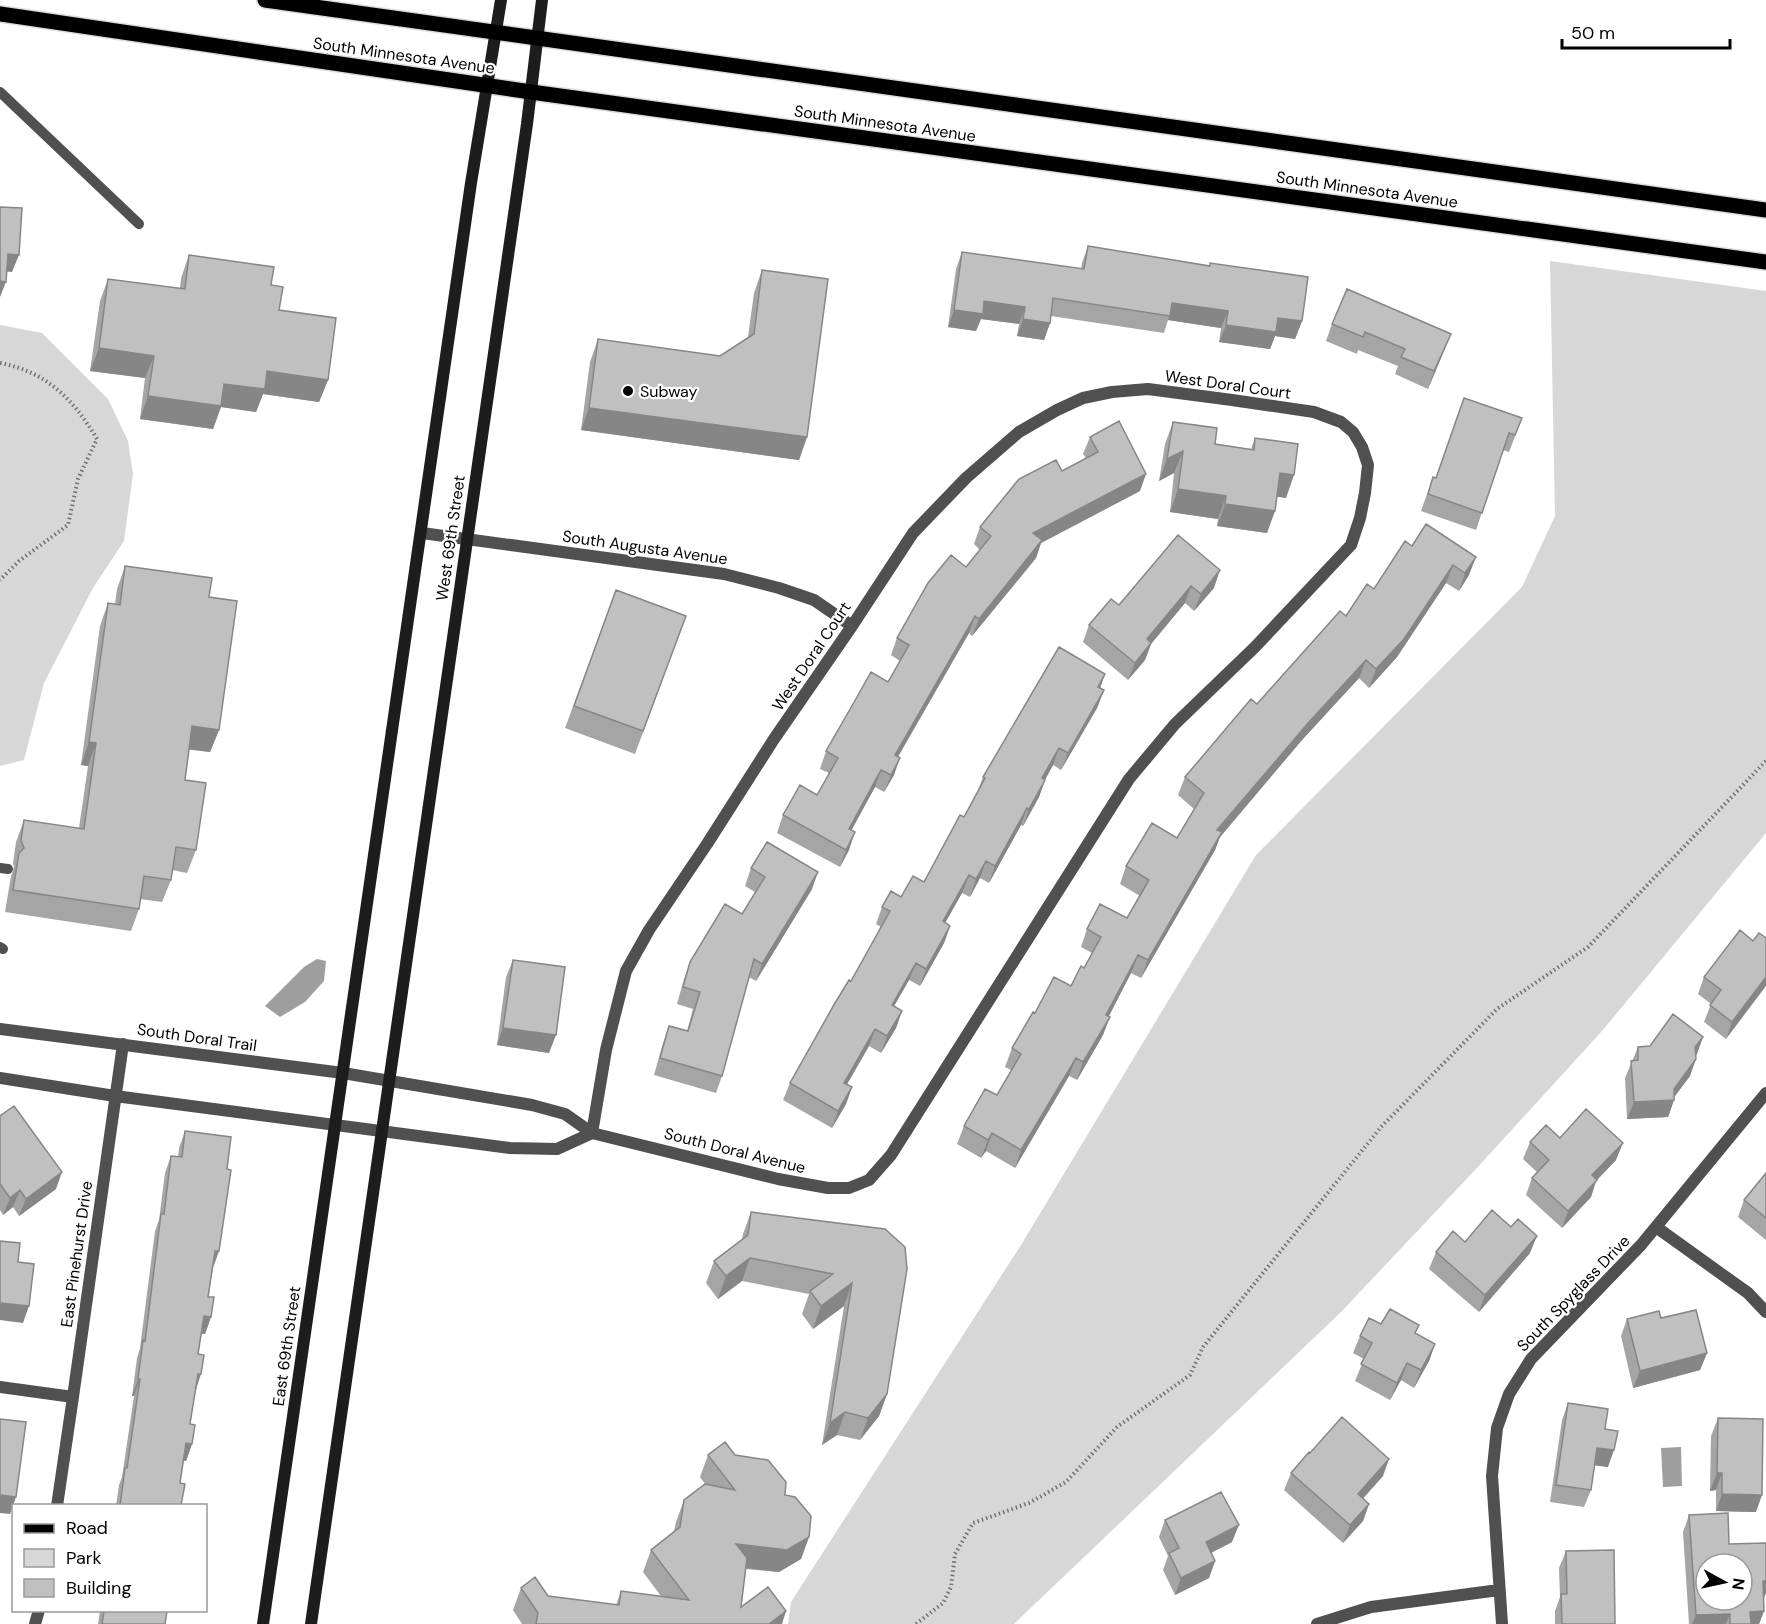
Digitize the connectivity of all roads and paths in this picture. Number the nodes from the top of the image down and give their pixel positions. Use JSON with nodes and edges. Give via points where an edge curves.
{"nodes":[{"id":1,"x":265,"y":0,"type":"edge"},
{"id":2,"x":501,"y":0,"type":"edge"},
{"id":3,"x":542,"y":0,"type":"edge"},
{"id":4,"x":0,"y":14,"type":"edge"},
{"id":5,"x":496,"y":33,"type":"junction"},
{"id":6,"x":537,"y":38,"type":"junction"},
{"id":7,"x":486,"y":85,"type":"junction"},
{"id":8,"x":0,"y":92,"type":"edge"},
{"id":9,"x":531,"y":92,"type":"junction"},
{"id":10,"x":1766,"y":210,"type":"edge"},
{"id":11,"x":139,"y":224,"type":"dead end"},
{"id":12,"x":1766,"y":262,"type":"edge"},
{"id":13,"x":0,"y":363,"type":"edge"},
{"id":14,"x":422,"y":533,"type":"junction"},
{"id":15,"x":466,"y":539,"type":"junction"},
{"id":16,"x":0,"y":580,"type":"edge"},
{"id":17,"x":852,"y":626,"type":"junction"},
{"id":18,"x":1766,"y":761,"type":"edge"},
{"id":19,"x":0,"y":1029,"type":"edge"},
{"id":20,"x":123,"y":1044,"type":"junction"},
{"id":21,"x":343,"y":1073,"type":"junction"},
{"id":22,"x":0,"y":1078,"type":"edge"},
{"id":23,"x":389,"y":1080,"type":"junction"},
{"id":24,"x":1766,"y":1093,"type":"edge"},
{"id":25,"x":115,"y":1096,"type":"junction"},
{"id":26,"x":335,"y":1125,"type":"junction"},
{"id":27,"x":382,"y":1132,"type":"junction"},
{"id":28,"x":592,"y":1132,"type":"junction"},
{"id":29,"x":869,"y":1180,"type":"joint"},
{"id":30,"x":1656,"y":1227,"type":"junction"},
{"id":31,"x":1766,"y":1312,"type":"edge"},
{"id":32,"x":0,"y":1387,"type":"edge"},
{"id":33,"x":73,"y":1397,"type":"junction"},
{"id":34,"x":57,"y":1504,"type":"edge"},
{"id":35,"x":1499,"y":1590,"type":"junction"},
{"id":36,"x":263,"y":1624,"type":"edge"},
{"id":37,"x":311,"y":1624,"type":"edge"},
{"id":38,"x":916,"y":1624,"type":"edge"},
{"id":39,"x":1317,"y":1624,"type":"edge"},
{"id":40,"x":1502,"y":1624,"type":"edge"}],
"edges":[{"from":1,"to":5,"type":"main road"},
{"from":2,"to":5,"type":"main road","name":"West 69th Street"},
{"from":3,"to":6,"type":"main road","name":"West 69th Street"},
{"from":4,"to":7,"type":"main road","name":"South Minnesota Avenue"},
{"from":5,"to":6,"type":"main road"},
{"from":5,"to":7,"type":"main road","name":"West 69th Street"},
{"from":6,"to":9,"type":"main road","name":"West 69th Street"},
{"from":6,"to":10,"type":"main road"},
{"from":7,"to":9,"type":"main road","name":"South Minnesota Avenue"},
{"from":7,"to":14,"type":"main road","name":"West 69th Street"},
{"from":8,"to":11,"type":"lane"},
{"from":9,"to":12,"type":"main road","name":"South Minnesota Avenue"},
{"from":9,"to":15,"type":"main road","name":"West 69th Street"},
{"from":13,"to":16,"type":"path","via":[[18,366],[49,381],[82,413],[97,439],[78,479],[68,525]]},
{"from":14,"to":15,"type":"street","name":"South Augusta Avenue"},
{"from":14,"to":21,"type":"main road","name":"West 69th Street"},
{"from":15,"to":17,"type":"street","name":"South Augusta Avenue","via":[[724,574],[814,600]]},
{"from":15,"to":23,"type":"main road","name":"West 69th Street"},
{"from":17,"to":28,"type":"street","name":"West Doral Court","via":[[774,739],[626,970],[606,1050]]},
{"from":17,"to":29,"type":"street","name":"West Doral Court","via":[[913,533],[966,478],[1019,432],[1083,398],[1148,389],[1314,412],[1341,422],[1353,432],[1368,465],[1360,518],[1351,545],[1255,648],[1175,723],[1129,779],[891,1155]]},
{"from":18,"to":38,"type":"path","via":[[1588,947],[1497,1009],[1382,1126],[1203,1347],[1190,1375],[1118,1427],[1066,1482],[1029,1503],[973,1523],[954,1554],[951,1587],[943,1603]]},
{"from":19,"to":20,"type":"street","name":"South Doral Trail"},
{"from":20,"to":21,"type":"street","name":"South Doral Trail"},
{"from":20,"to":25,"type":"street","name":"East Pinehurst Drive"},
{"from":21,"to":23,"type":"street","name":"South Doral Trail"},
{"from":21,"to":26,"type":"main road","name":"East 69th Street"},
{"from":22,"to":25,"type":"street"},
{"from":23,"to":27,"type":"main road"},
{"from":23,"to":28,"type":"street","name":"South Doral Avenue","via":[[532,1105],[565,1114]]},
{"from":24,"to":30,"type":"street","name":"South Spyglass Drive"},
{"from":25,"to":26,"type":"street"},
{"from":25,"to":33,"type":"street","name":"East Pinehurst Drive"},
{"from":26,"to":27,"type":"street"},
{"from":26,"to":36,"type":"main road","name":"East 69th Street"},
{"from":27,"to":28,"type":"street","via":[[510,1148],[557,1149]]},
{"from":27,"to":37,"type":"main road"},
{"from":28,"to":29,"type":"street","name":"South Doral Avenue","via":[[828,1188],[849,1188]]},
{"from":30,"to":31,"type":"street","via":[[1748,1293]]},
{"from":30,"to":35,"type":"street","name":"South Spyglass Drive","via":[[1531,1359],[1509,1394],[1497,1428],[1492,1476]]},
{"from":32,"to":33,"type":"street"},
{"from":33,"to":34,"type":"street","name":"East Pinehurst Drive"},
{"from":35,"to":39,"type":"street","via":[[1371,1607]]},
{"from":35,"to":40,"type":"street","name":"South Spyglass Drive"}]}
